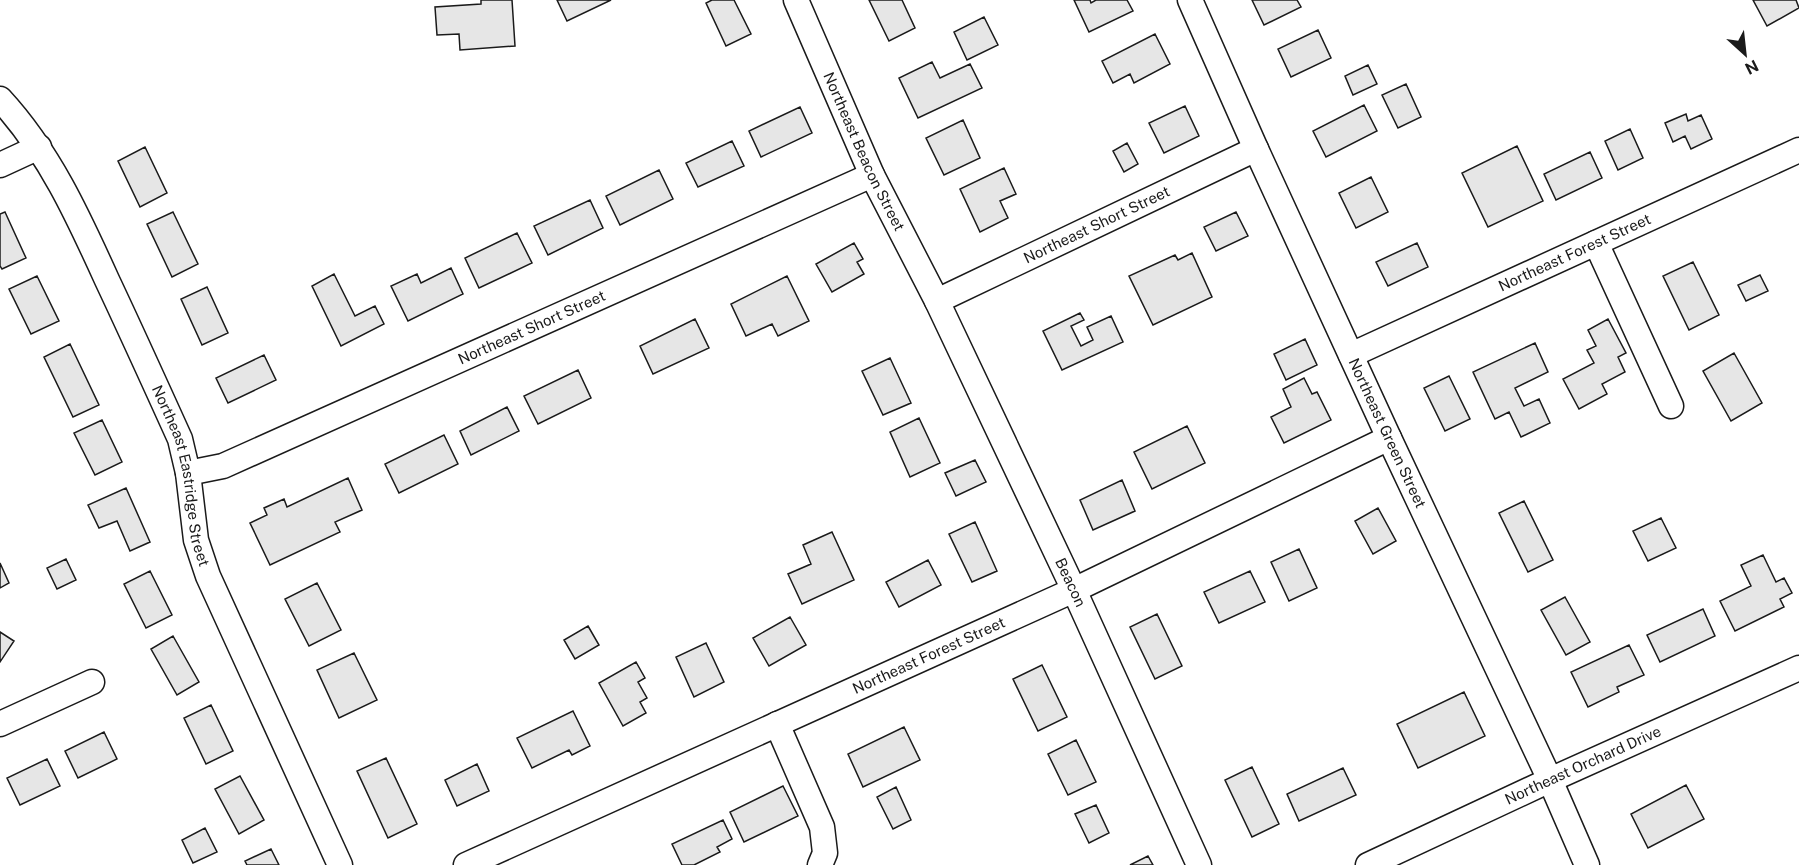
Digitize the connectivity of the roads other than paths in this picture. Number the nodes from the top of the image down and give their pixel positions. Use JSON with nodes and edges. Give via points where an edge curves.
{"nodes":[{"id":1,"x":796,"y":0,"type":"edge"},
{"id":2,"x":1190,"y":0,"type":"edge"},
{"id":3,"x":0,"y":99,"type":"edge"},
{"id":4,"x":39,"y":147,"type":"junction"},
{"id":5,"x":1256,"y":149,"type":"junction"},
{"id":6,"x":1799,"y":150,"type":"edge"},
{"id":7,"x":0,"y":165,"type":"edge"},
{"id":8,"x":872,"y":176,"type":"junction"},
{"id":9,"x":1596,"y":243,"type":"junction"},
{"id":10,"x":937,"y":301,"type":"junction"},
{"id":11,"x":1351,"y":355,"type":"junction"},
{"id":12,"x":1671,"y":406,"type":"dead end"},
{"id":13,"x":1389,"y":438,"type":"junction"},
{"id":14,"x":188,"y":473,"type":"junction"},
{"id":15,"x":1074,"y":590,"type":"junction"},
{"id":16,"x":1799,"y":669,"type":"edge"},
{"id":17,"x":92,"y":682,"type":"dead end"},
{"id":18,"x":0,"y":724,"type":"edge"},
{"id":19,"x":777,"y":724,"type":"junction"},
{"id":20,"x":1550,"y":780,"type":"junction"},
{"id":21,"x":340,"y":865,"type":"edge"},
{"id":22,"x":466,"y":865,"type":"edge"},
{"id":23,"x":820,"y":865,"type":"edge"},
{"id":24,"x":1199,"y":865,"type":"edge"},
{"id":25,"x":1368,"y":865,"type":"edge"},
{"id":26,"x":1587,"y":865,"type":"edge"}],
"edges":[{"from":1,"to":8,"type":"street","name":"Northeast Beacon Street"},
{"from":2,"to":5,"type":"street","name":"Northeast Green Street"},
{"from":3,"to":4,"type":"street","name":"Northeast Eastridge Street"},
{"from":4,"to":7,"type":"street"},
{"from":4,"to":14,"type":"street","name":"Northeast Eastridge Street","via":[[80,221],[180,439]]},
{"from":5,"to":10,"type":"street","name":"Northeast Short Street"},
{"from":5,"to":11,"type":"street","name":"Northeast Green Street"},
{"from":6,"to":9,"type":"street","name":"Northeast Forest Street"},
{"from":8,"to":10,"type":"street","name":"Northeast Beacon Street"},
{"from":8,"to":14,"type":"street","name":"Northeast Short Street","via":[[223,466]]},
{"from":9,"to":11,"type":"street","name":"Northeast Forest Street"},
{"from":9,"to":12,"type":"street"},
{"from":10,"to":15,"type":"street","name":"Beacon"},
{"from":11,"to":13,"type":"street","name":"Northeast Green Street"},
{"from":13,"to":15,"type":"street","name":"Northeast Forest Street"},
{"from":13,"to":20,"type":"street","name":"Northeast Green Street"},
{"from":14,"to":21,"type":"street","name":"Northeast Eastridge Street","via":[[196,540],[208,576]]},
{"from":15,"to":19,"type":"street","name":"Northeast Forest Street"},
{"from":15,"to":24,"type":"street","name":"Beacon"},
{"from":16,"to":20,"type":"street","name":"Northeast Orchard Drive"},
{"from":17,"to":18,"type":"street"},
{"from":19,"to":22,"type":"street","name":"Northeast Forest Street"},
{"from":19,"to":23,"type":"street","via":[[822,827],[825,853]]},
{"from":20,"to":25,"type":"street","name":"Northeast Orchard Drive"},
{"from":20,"to":26,"type":"street","name":"Northeast Green Street"}]}
